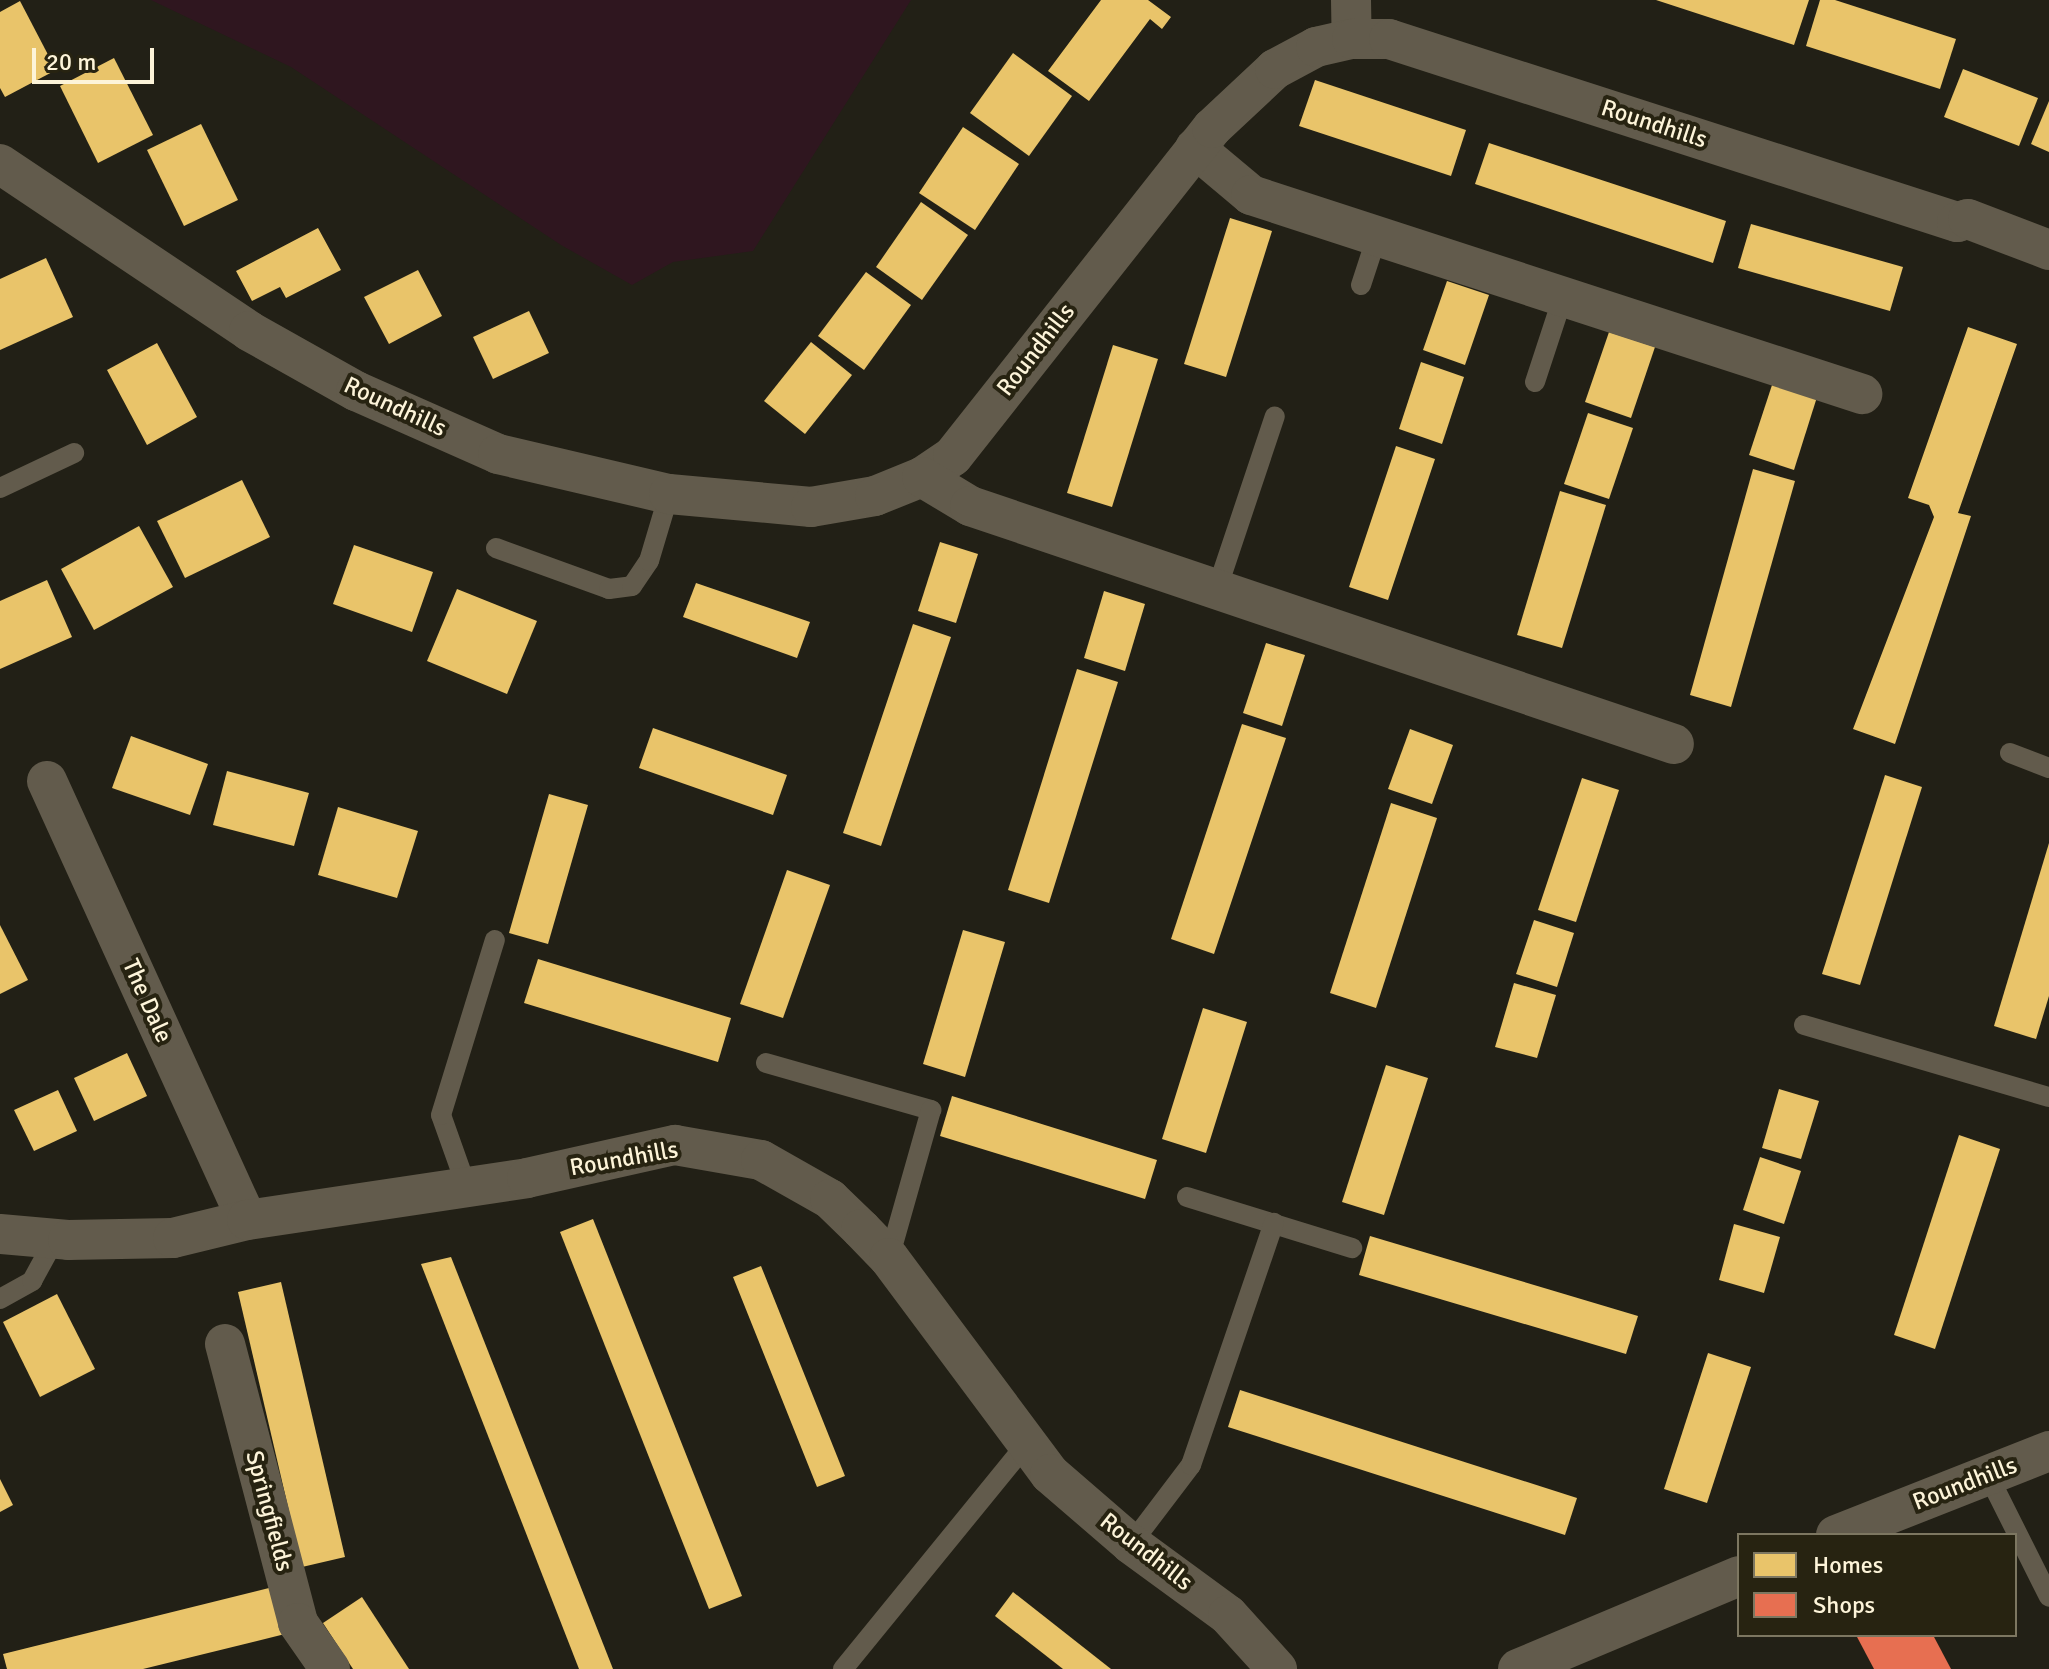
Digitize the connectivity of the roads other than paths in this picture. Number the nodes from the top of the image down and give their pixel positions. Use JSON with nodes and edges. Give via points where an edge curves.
{"nodes":[{"id":1,"x":1351,"y":0,"type":"edge"},
{"id":2,"x":1352,"y":39,"type":"junction"},
{"id":3,"x":1195,"y":148,"type":"junction"},
{"id":4,"x":0,"y":164,"type":"edge"},
{"id":5,"x":34,"y":187,"type":"junction"},
{"id":6,"x":0,"y":205,"type":"edge"},
{"id":7,"x":1377,"y":236,"type":"junction"},
{"id":8,"x":2049,"y":250,"type":"edge"},
{"id":9,"x":1361,"y":285,"type":"dead end"},
{"id":10,"x":1563,"y":297,"type":"junction"},
{"id":11,"x":1535,"y":382,"type":"dead end"},
{"id":12,"x":1862,"y":394,"type":"dead end"},
{"id":13,"x":1275,"y":416,"type":"dead end"},
{"id":14,"x":74,"y":453,"type":"dead end"},
{"id":15,"x":922,"y":477,"type":"junction"},
{"id":16,"x":0,"y":488,"type":"edge"},
{"id":17,"x":669,"y":494,"type":"junction"},
{"id":18,"x":496,"y":548,"type":"dead end"},
{"id":19,"x":1217,"y":589,"type":"junction"},
{"id":20,"x":1674,"y":744,"type":"dead end"},
{"id":21,"x":2010,"y":753,"type":"dead end"},
{"id":22,"x":2049,"y":768,"type":"edge"},
{"id":23,"x":47,"y":781,"type":"dead end"},
{"id":24,"x":495,"y":940,"type":"dead end"},
{"id":25,"x":1804,"y":1025,"type":"dead end"},
{"id":26,"x":766,"y":1063,"type":"dead end"},
{"id":27,"x":2049,"y":1097,"type":"edge"},
{"id":28,"x":467,"y":1188,"type":"junction"},
{"id":29,"x":1187,"y":1197,"type":"dead end"},
{"id":30,"x":247,"y":1220,"type":"junction"},
{"id":31,"x":1274,"y":1223,"type":"junction"},
{"id":32,"x":0,"y":1234,"type":"edge"},
{"id":33,"x":55,"y":1239,"type":"junction"},
{"id":34,"x":1352,"y":1248,"type":"dead end"},
{"id":35,"x":889,"y":1258,"type":"junction"},
{"id":36,"x":0,"y":1299,"type":"edge"},
{"id":37,"x":225,"y":1344,"type":"dead end"},
{"id":38,"x":1028,"y":1442,"type":"junction"},
{"id":39,"x":2049,"y":1451,"type":"edge"},
{"id":40,"x":1988,"y":1475,"type":"junction"},
{"id":41,"x":1841,"y":1533,"type":"edge"},
{"id":42,"x":1131,"y":1544,"type":"junction"},
{"id":43,"x":1737,"y":1577,"type":"edge"},
{"id":44,"x":2049,"y":1597,"type":"edge"},
{"id":45,"x":330,"y":1669,"type":"edge"},
{"id":46,"x":843,"y":1669,"type":"edge"},
{"id":47,"x":1277,"y":1669,"type":"edge"},
{"id":48,"x":1518,"y":1669,"type":"edge"}],
"edges":[{"from":1,"to":2,"type":"street"},
{"from":2,"to":3,"type":"street","name":"Roundhills","via":[[1316,47],[1275,69]]},
{"from":2,"to":8,"type":"street","name":"Roundhills","via":[[1389,39],[1957,222],[1968,219]]},
{"from":3,"to":7,"type":"street","via":[[1251,195]]},
{"from":3,"to":15,"type":"street","name":"Roundhills","via":[[953,456]]},
{"from":4,"to":5,"type":"street","name":"Roundhills"},
{"from":5,"to":6,"type":"street"},
{"from":5,"to":17,"type":"street","name":"Roundhills","via":[[249,331],[356,391],[498,454]]},
{"from":7,"to":9,"type":"lane"},
{"from":7,"to":10,"type":"street"},
{"from":10,"to":11,"type":"lane"},
{"from":10,"to":12,"type":"street"},
{"from":13,"to":19,"type":"lane"},
{"from":14,"to":16,"type":"lane"},
{"from":15,"to":17,"type":"street","name":"Roundhills","via":[[875,496],[811,507]]},
{"from":15,"to":19,"type":"street","via":[[970,506]]},
{"from":17,"to":18,"type":"lane","via":[[649,561],[632,586],[609,589]]},
{"from":19,"to":20,"type":"street"},
{"from":21,"to":22,"type":"lane"},
{"from":23,"to":30,"type":"street","name":"The Dale"},
{"from":24,"to":28,"type":"lane","via":[[441,1115]]},
{"from":25,"to":27,"type":"lane"},
{"from":26,"to":35,"type":"lane","via":[[931,1110]]},
{"from":28,"to":30,"type":"street","name":"Roundhills"},
{"from":28,"to":35,"type":"street","name":"Roundhills","via":[[675,1145],[761,1160],[830,1199]]},
{"from":29,"to":31,"type":"lane"},
{"from":30,"to":33,"type":"street","name":"Roundhills","via":[[173,1238]]},
{"from":31,"to":34,"type":"lane"},
{"from":31,"to":42,"type":"lane","via":[[1191,1465]]},
{"from":32,"to":33,"type":"street","name":"Roundhills"},
{"from":33,"to":36,"type":"lane","via":[[32,1281]]},
{"from":35,"to":38,"type":"street","name":"Roundhills"},
{"from":37,"to":45,"type":"street","name":"Springfields","via":[[298,1623]]},
{"from":38,"to":42,"type":"street","name":"Roundhills","via":[[1050,1474]]},
{"from":38,"to":46,"type":"lane"},
{"from":39,"to":40,"type":"street","name":"Roundhills"},
{"from":40,"to":41,"type":"street","name":"Roundhills"},
{"from":40,"to":44,"type":"lane"},
{"from":42,"to":47,"type":"street","name":"Roundhills","via":[[1228,1615]]},
{"from":43,"to":48,"type":"street"}]}
